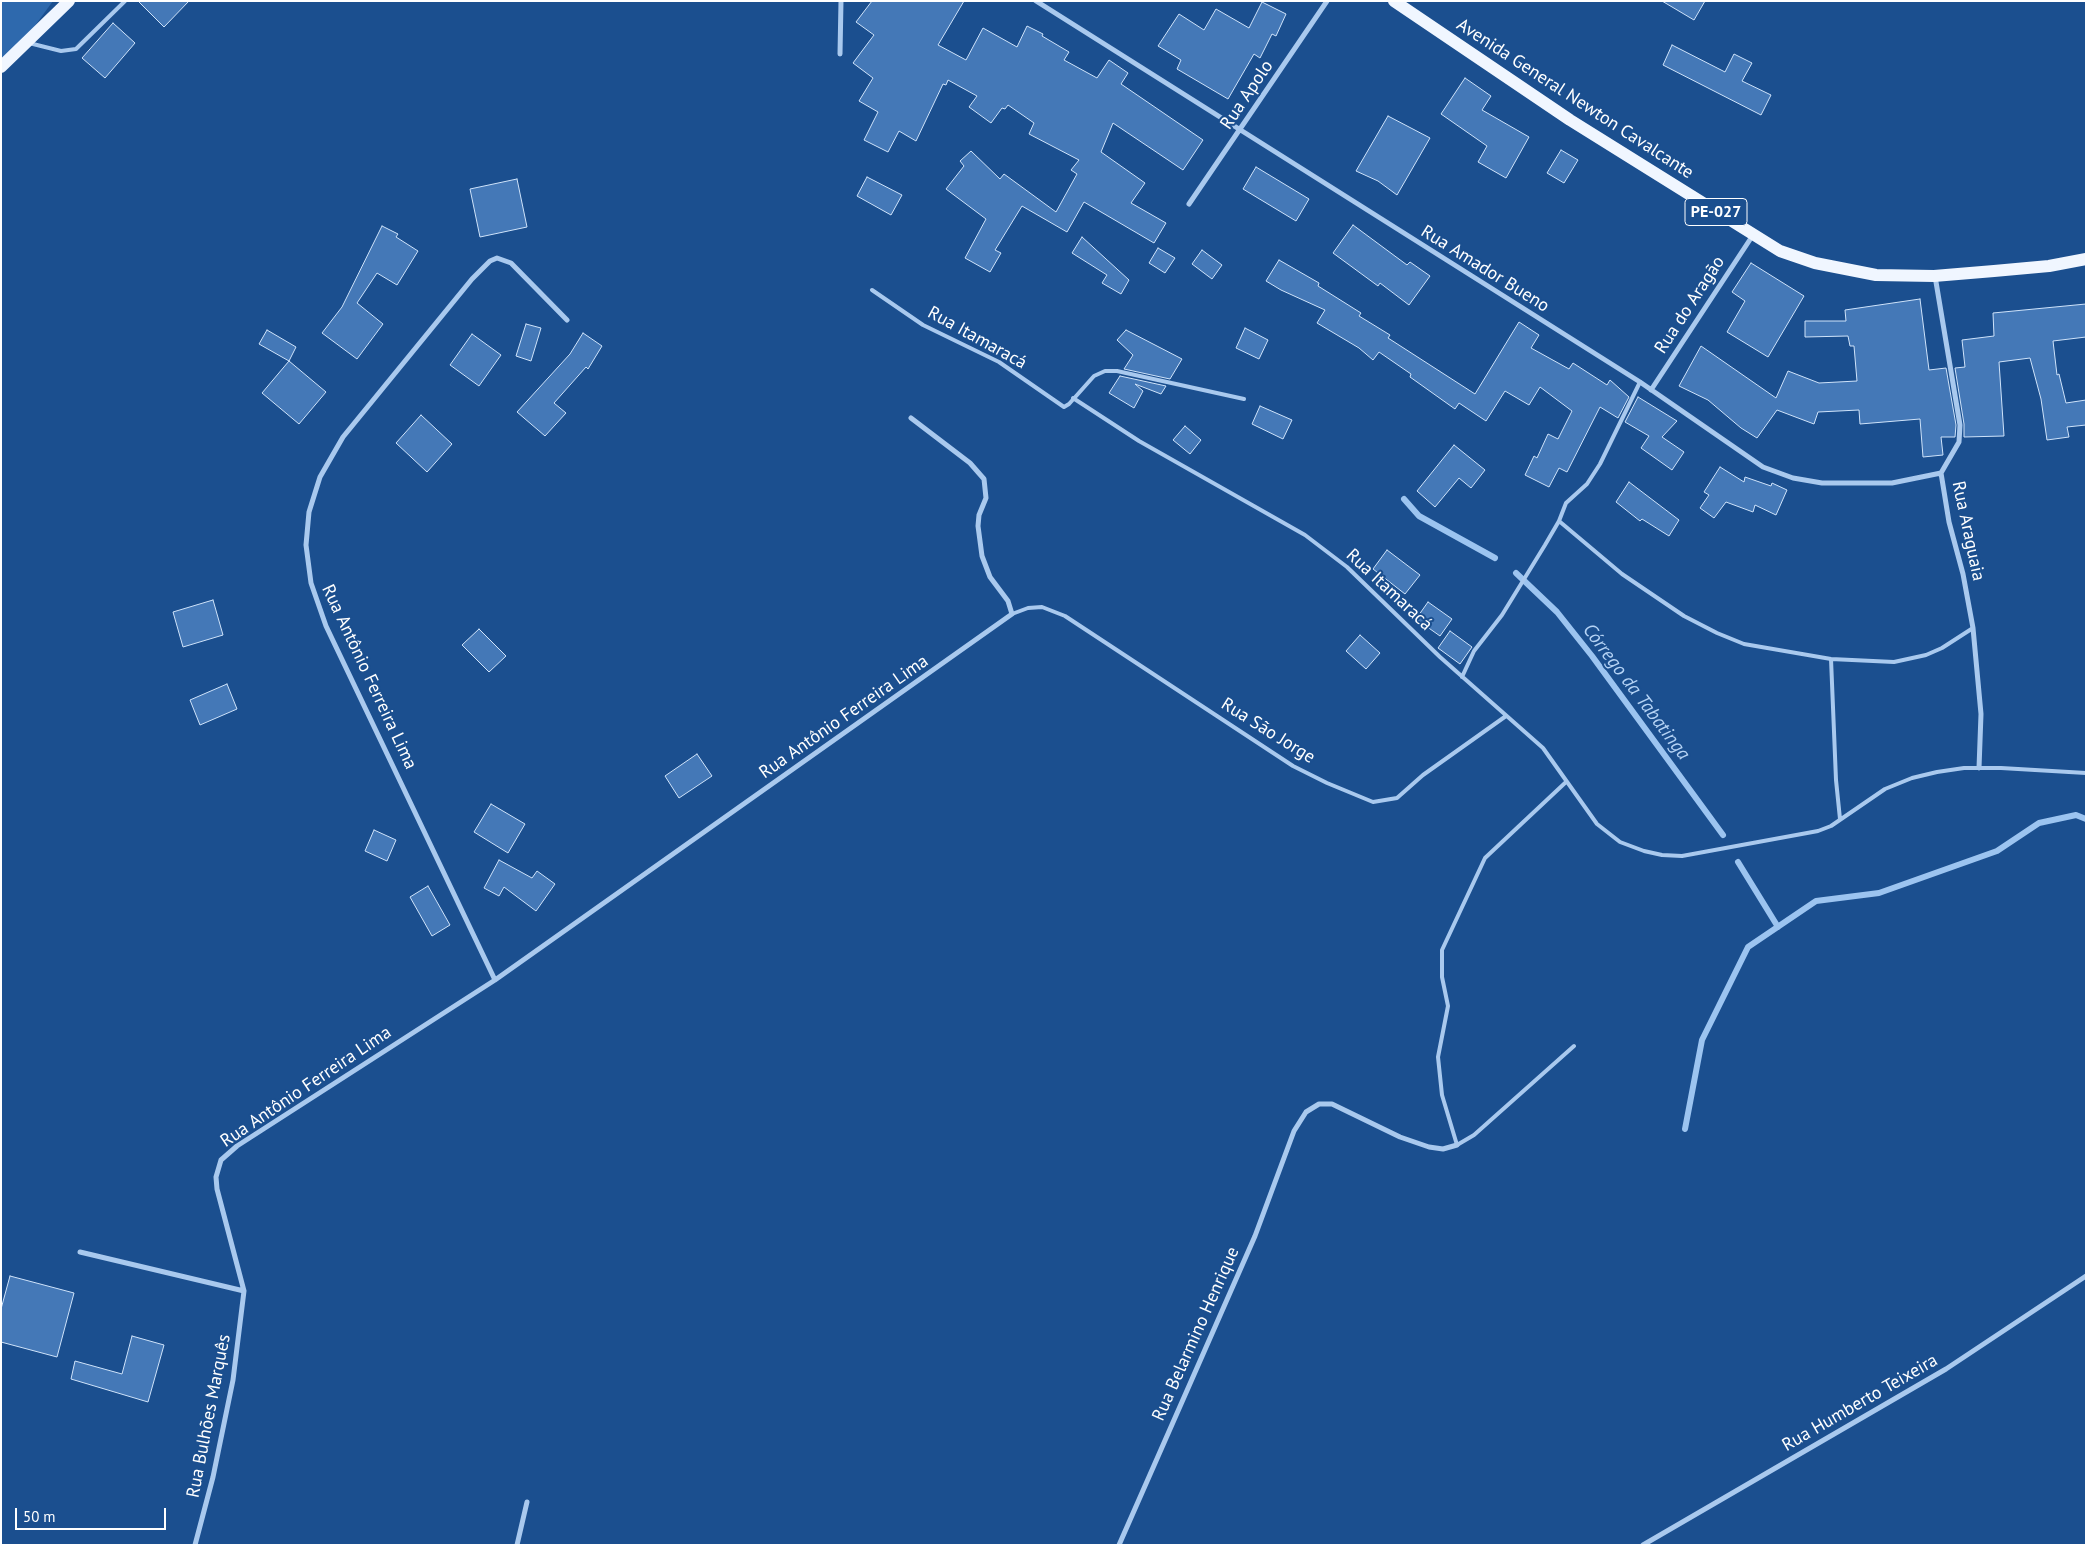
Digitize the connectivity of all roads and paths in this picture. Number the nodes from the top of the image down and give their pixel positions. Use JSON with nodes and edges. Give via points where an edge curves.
{"nodes":[{"id":1,"x":125,"y":1,"type":"edge"},
{"id":2,"x":841,"y":1,"type":"edge"},
{"id":3,"x":1036,"y":1,"type":"edge"},
{"id":4,"x":1327,"y":1,"type":"edge"},
{"id":5,"x":1394,"y":1,"type":"edge"},
{"id":6,"x":63,"y":3,"type":"edge"},
{"id":7,"x":26,"y":42,"type":"junction"},
{"id":8,"x":840,"y":54,"type":"dead end"},
{"id":9,"x":1,"y":66,"type":"edge"},
{"id":10,"x":1239,"y":130,"type":"junction"},
{"id":11,"x":1189,"y":204,"type":"dead end"},
{"id":12,"x":1752,"y":235,"type":"junction"},
{"id":13,"x":2086,"y":259,"type":"edge"},
{"id":14,"x":1934,"y":276,"type":"junction"},
{"id":15,"x":872,"y":290,"type":"dead end"},
{"id":16,"x":567,"y":320,"type":"dead end"},
{"id":17,"x":1640,"y":382,"type":"junction"},
{"id":18,"x":1652,"y":390,"type":"junction"},
{"id":19,"x":1073,"y":398,"type":"junction"},
{"id":20,"x":1244,"y":399,"type":"dead end"},
{"id":21,"x":911,"y":418,"type":"dead end"},
{"id":22,"x":1942,"y":473,"type":"junction"},
{"id":23,"x":1559,"y":521,"type":"junction"},
{"id":24,"x":1012,"y":614,"type":"junction"},
{"id":25,"x":1973,"y":628,"type":"junction"},
{"id":26,"x":1831,"y":659,"type":"junction"},
{"id":27,"x":1462,"y":677,"type":"junction"},
{"id":28,"x":1506,"y":716,"type":"junction"},
{"id":29,"x":1980,"y":768,"type":"junction"},
{"id":30,"x":2086,"y":773,"type":"edge"},
{"id":31,"x":1566,"y":782,"type":"junction"},
{"id":32,"x":1840,"y":819,"type":"junction"},
{"id":33,"x":495,"y":980,"type":"junction"},
{"id":34,"x":1574,"y":1046,"type":"dead end"},
{"id":35,"x":1457,"y":1146,"type":"junction"},
{"id":36,"x":80,"y":1252,"type":"dead end"},
{"id":37,"x":2086,"y":1276,"type":"edge"},
{"id":38,"x":244,"y":1291,"type":"junction"},
{"id":39,"x":527,"y":1502,"type":"dead end"},
{"id":40,"x":196,"y":1545,"type":"edge"},
{"id":41,"x":517,"y":1545,"type":"edge"},
{"id":42,"x":1118,"y":1545,"type":"edge"},
{"id":43,"x":1643,"y":1545,"type":"edge"}],
"edges":[{"from":1,"to":7,"type":"lane","via":[[76,49],[60,52]]},
{"from":2,"to":8,"type":"street"},
{"from":3,"to":10,"type":"street","name":"Rua Amador Bueno"},
{"from":4,"to":10,"type":"street","name":"Rua Apolo"},
{"from":5,"to":12,"type":"main road","name":"Avenida General Newton Cavalcante","number":"PE-027","via":[[1570,120]]},
{"from":6,"to":7,"type":"main road"},
{"from":7,"to":9,"type":"main road"},
{"from":10,"to":11,"type":"street","name":"Rua Apolo"},
{"from":10,"to":17,"type":"street","name":"Rua Amador Bueno"},
{"from":12,"to":14,"type":"main road","name":"Avenida General Newton Cavalcante","number":"PE-027","via":[[1780,250],[1841,269],[1876,275]]},
{"from":12,"to":18,"type":"street","name":"Rua do Aragão"},
{"from":13,"to":14,"type":"main road","name":"Avenida General Newton Cavalcante","number":"PE-027","via":[[2049,266]]},
{"from":14,"to":22,"type":"street","name":"Rua Araguaia","via":[[1960,425],[1959,442]]},
{"from":15,"to":19,"type":"lane","name":"Rua Itamaracá","via":[[923,325],[998,362],[1060,405],[1069,404]]},
{"from":16,"to":33,"type":"street","name":"Rua Antônio Ferreira Lima","via":[[511,263],[497,258],[490,260],[343,437],[320,477],[309,512],[306,545],[311,583],[326,626]]},
{"from":17,"to":18,"type":"street","name":"Rua Amador Bueno"},
{"from":17,"to":23,"type":"lane","via":[[1600,464],[1586,484],[1566,502]]},
{"from":18,"to":22,"type":"street","name":"Rua Amador Bueno","via":[[1756,463],[1793,478],[1822,483],[1892,483]]},
{"from":19,"to":20,"type":"lane","via":[[1094,376],[1104,371],[1117,371]]},
{"from":19,"to":27,"type":"lane","name":"Rua Itamaracá","via":[[1139,441],[1305,535],[1347,566]]},
{"from":21,"to":24,"type":"street","via":[[970,463],[984,479],[986,498],[978,526],[982,556],[990,577],[1008,601]]},
{"from":22,"to":25,"type":"street","name":"Rua Araguaia"},
{"from":23,"to":26,"type":"lane","via":[[1622,574],[1709,629],[1744,644]]},
{"from":23,"to":27,"type":"lane","via":[[1502,615],[1474,651]]},
{"from":24,"to":28,"type":"lane","name":"Rua São Jorge","via":[[1042,607],[1065,616],[1293,766],[1373,802],[1397,798],[1423,775]]},
{"from":24,"to":33,"type":"street","name":"Rua Antônio Ferreira Lima"},
{"from":25,"to":26,"type":"lane","via":[[1942,648],[1911,659],[1867,662]]},
{"from":25,"to":29,"type":"street","name":"Rua Araguaia","via":[[1981,714]]},
{"from":26,"to":32,"type":"lane"},
{"from":27,"to":28,"type":"lane","name":"Rua Itamaracá"},
{"from":28,"to":31,"type":"lane","name":"Rua Itamaracá","via":[[1543,748]]},
{"from":29,"to":30,"type":"lane","name":"Rua Itamaracá"},
{"from":29,"to":32,"type":"lane","name":"Rua Itamaracá","via":[[1946,770],[1912,778],[1884,789]]},
{"from":31,"to":32,"type":"lane","name":"Rua Itamaracá","via":[[1597,824],[1620,842],[1662,856],[1682,856],[1799,836],[1818,831]]},
{"from":31,"to":35,"type":"lane","via":[[1485,858],[1442,950],[1441,969],[1448,1006],[1438,1057],[1442,1095]]},
{"from":33,"to":38,"type":"street","name":"Rua Antônio Ferreira Lima","via":[[237,1146],[221,1160],[216,1177],[217,1189]]},
{"from":34,"to":35,"type":"lane","via":[[1474,1135]]},
{"from":35,"to":42,"type":"street","name":"Rua Belarmino Henrique","via":[[1429,1147],[1324,1103],[1306,1112],[1294,1131],[1254,1236]]},
{"from":36,"to":38,"type":"street"},
{"from":37,"to":43,"type":"street","name":"Rua Humberto Teixeira","via":[[1946,1369]]},
{"from":38,"to":40,"type":"street","name":"Rua Bulhões Marquês","via":[[233,1380]]},
{"from":39,"to":41,"type":"street"}]}
